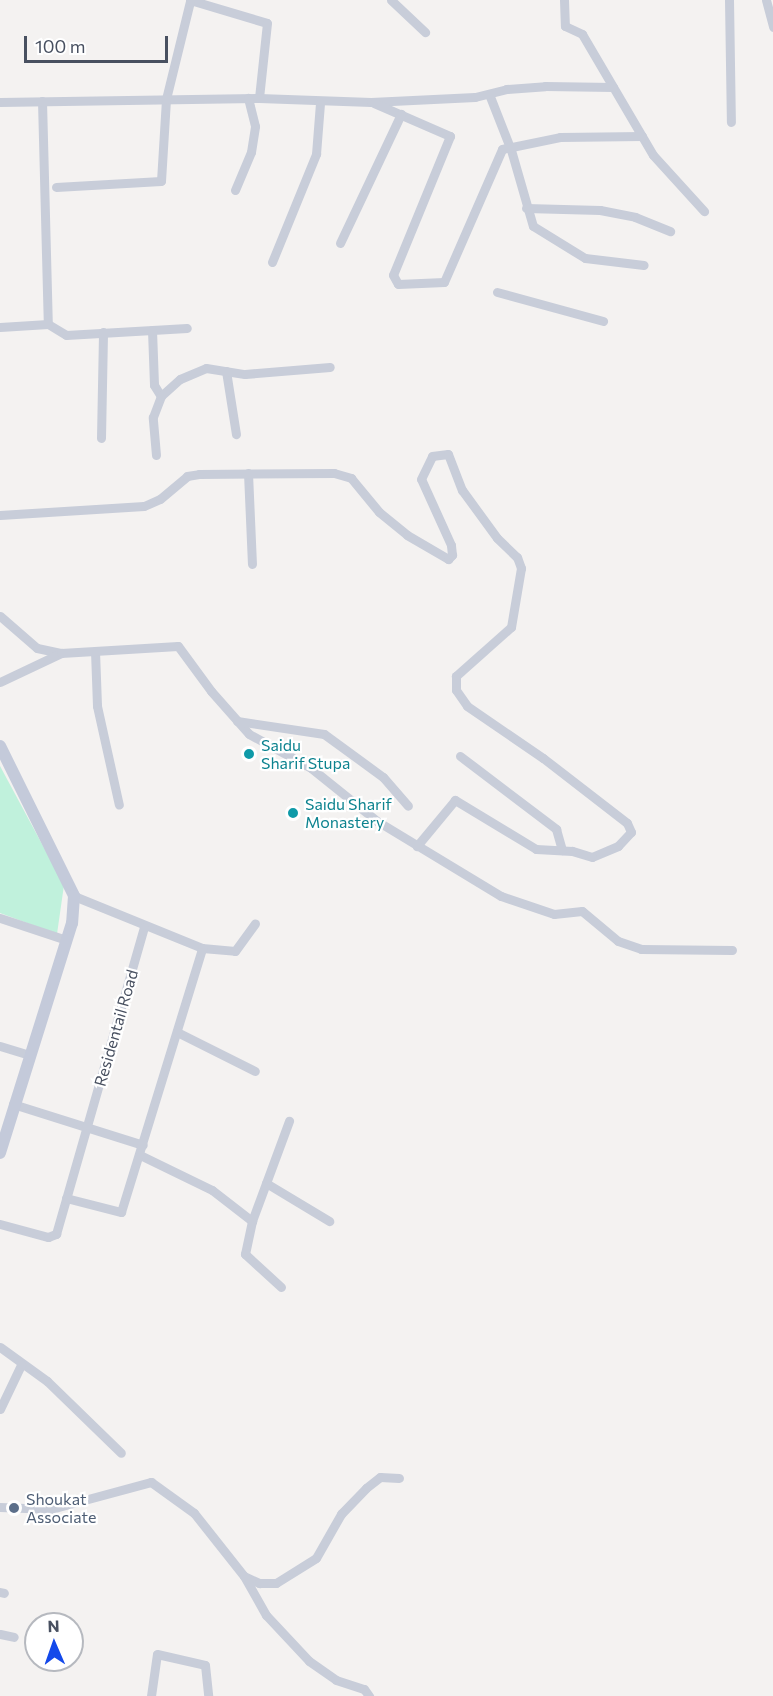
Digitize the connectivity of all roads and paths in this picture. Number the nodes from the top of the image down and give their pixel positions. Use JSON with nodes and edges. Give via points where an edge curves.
{"nodes":[{"id":1,"x":190,"y":0,"type":"edge"},
{"id":2,"x":391,"y":0,"type":"edge"},
{"id":3,"x":564,"y":0,"type":"edge"},
{"id":4,"x":729,"y":0,"type":"edge"},
{"id":5,"x":766,"y":0,"type":"edge"},
{"id":6,"x":773,"y":27,"type":"edge"},
{"id":7,"x":425,"y":32,"type":"dead end"},
{"id":8,"x":613,"y":87,"type":"junction"},
{"id":9,"x":489,"y":94,"type":"junction"},
{"id":10,"x":248,"y":98,"type":"junction"},
{"id":11,"x":259,"y":98,"type":"junction"},
{"id":12,"x":166,"y":99,"type":"junction"},
{"id":13,"x":42,"y":101,"type":"junction"},
{"id":14,"x":0,"y":102,"type":"edge"},
{"id":15,"x":371,"y":102,"type":"junction"},
{"id":16,"x":320,"y":103,"type":"junction"},
{"id":17,"x":401,"y":114,"type":"junction"},
{"id":18,"x":731,"y":122,"type":"dead end"},
{"id":19,"x":642,"y":136,"type":"junction"},
{"id":20,"x":511,"y":150,"type":"junction"},
{"id":21,"x":56,"y":187,"type":"dead end"},
{"id":22,"x":235,"y":190,"type":"dead end"},
{"id":23,"x":526,"y":208,"type":"junction"},
{"id":24,"x":704,"y":211,"type":"dead end"},
{"id":25,"x":670,"y":231,"type":"dead end"},
{"id":26,"x":340,"y":243,"type":"dead end"},
{"id":27,"x":272,"y":262,"type":"dead end"},
{"id":28,"x":644,"y":265,"type":"dead end"},
{"id":29,"x":496,"y":292,"type":"dead end"},
{"id":30,"x":603,"y":321,"type":"dead end"},
{"id":31,"x":48,"y":324,"type":"junction"},
{"id":32,"x":0,"y":327,"type":"edge"},
{"id":33,"x":187,"y":328,"type":"dead end"},
{"id":34,"x":152,"y":330,"type":"junction"},
{"id":35,"x":103,"y":332,"type":"junction"},
{"id":36,"x":330,"y":367,"type":"dead end"},
{"id":37,"x":226,"y":371,"type":"junction"},
{"id":38,"x":161,"y":396,"type":"junction"},
{"id":39,"x":236,"y":434,"type":"dead end"},
{"id":40,"x":101,"y":438,"type":"dead end"},
{"id":41,"x":156,"y":455,"type":"dead end"},
{"id":42,"x":248,"y":473,"type":"junction"},
{"id":43,"x":0,"y":515,"type":"edge"},
{"id":44,"x":252,"y":564,"type":"dead end"},
{"id":45,"x":0,"y":616,"type":"edge"},
{"id":46,"x":95,"y":651,"type":"junction"},
{"id":47,"x":61,"y":653,"type":"junction"},
{"id":48,"x":0,"y":682,"type":"edge"},
{"id":49,"x":237,"y":721,"type":"junction"},
{"id":50,"x":0,"y":746,"type":"edge"},
{"id":51,"x":460,"y":756,"type":"dead end"},
{"id":52,"x":119,"y":805,"type":"dead end"},
{"id":53,"x":408,"y":806,"type":"dead end"},
{"id":54,"x":417,"y":846,"type":"junction"},
{"id":55,"x":562,"y":850,"type":"junction"},
{"id":56,"x":74,"y":896,"type":"junction"},
{"id":57,"x":0,"y":918,"type":"edge"},
{"id":58,"x":255,"y":923,"type":"dead end"},
{"id":59,"x":144,"y":927,"type":"junction"},
{"id":60,"x":66,"y":940,"type":"junction"},
{"id":61,"x":202,"y":948,"type":"junction"},
{"id":62,"x":732,"y":950,"type":"dead end"},
{"id":63,"x":177,"y":1032,"type":"junction"},
{"id":64,"x":0,"y":1046,"type":"edge"},
{"id":65,"x":29,"y":1055,"type":"junction"},
{"id":66,"x":255,"y":1071,"type":"dead end"},
{"id":67,"x":13,"y":1104,"type":"junction"},
{"id":68,"x":289,"y":1121,"type":"dead end"},
{"id":69,"x":88,"y":1128,"type":"junction"},
{"id":70,"x":143,"y":1145,"type":"junction"},
{"id":71,"x":0,"y":1152,"type":"edge"},
{"id":72,"x":140,"y":1155,"type":"junction"},
{"id":73,"x":266,"y":1183,"type":"junction"},
{"id":74,"x":66,"y":1198,"type":"junction"},
{"id":75,"x":252,"y":1221,"type":"junction"},
{"id":76,"x":329,"y":1221,"type":"dead end"},
{"id":77,"x":0,"y":1224,"type":"edge"},
{"id":78,"x":280,"y":1287,"type":"dead end"},
{"id":79,"x":0,"y":1347,"type":"edge"},
{"id":80,"x":21,"y":1365,"type":"junction"},
{"id":81,"x":0,"y":1409,"type":"edge"},
{"id":82,"x":121,"y":1453,"type":"dead end"},
{"id":83,"x":399,"y":1478,"type":"dead end"},
{"id":84,"x":0,"y":1506,"type":"edge"},
{"id":85,"x":244,"y":1576,"type":"junction"},
{"id":86,"x":0,"y":1634,"type":"edge"},
{"id":87,"x":14,"y":1637,"type":"dead end"},
{"id":88,"x":151,"y":1696,"type":"edge"},
{"id":89,"x":208,"y":1696,"type":"edge"},
{"id":90,"x":369,"y":1696,"type":"edge"}],
"edges":[{"from":1,"to":11,"type":"street","via":[[267,23]]},
{"from":1,"to":12,"type":"street"},
{"from":2,"to":7,"type":"street"},
{"from":3,"to":8,"type":"street","via":[[565,26],[582,34]]},
{"from":4,"to":18,"type":"street"},
{"from":5,"to":6,"type":"street"},
{"from":8,"to":9,"type":"street","via":[[545,86]]},
{"from":8,"to":19,"type":"street"},
{"from":9,"to":15,"type":"street"},
{"from":9,"to":20,"type":"street"},
{"from":10,"to":11,"type":"street"},
{"from":10,"to":12,"type":"street"},
{"from":10,"to":22,"type":"street","via":[[255,126],[251,152]]},
{"from":11,"to":16,"type":"street"},
{"from":12,"to":13,"type":"street"},
{"from":12,"to":21,"type":"street","via":[[161,181]]},
{"from":13,"to":14,"type":"street"},
{"from":13,"to":31,"type":"street"},
{"from":15,"to":16,"type":"street"},
{"from":15,"to":17,"type":"street"},
{"from":16,"to":27,"type":"street","via":[[316,154]]},
{"from":17,"to":20,"type":"street","via":[[447,133],[450,141],[393,275],[398,284],[444,282],[502,149]]},
{"from":17,"to":26,"type":"street"},
{"from":19,"to":20,"type":"street","via":[[560,137]]},
{"from":19,"to":24,"type":"street","via":[[653,155]]},
{"from":20,"to":23,"type":"street"},
{"from":23,"to":25,"type":"street","via":[[600,210],[634,217]]},
{"from":23,"to":28,"type":"street","via":[[533,226],[578,256]]},
{"from":29,"to":30,"type":"street"},
{"from":31,"to":32,"type":"street"},
{"from":31,"to":35,"type":"street","via":[[66,335]]},
{"from":33,"to":34,"type":"street"},
{"from":34,"to":35,"type":"street"},
{"from":34,"to":38,"type":"street","via":[[154,385]]},
{"from":35,"to":40,"type":"street"},
{"from":36,"to":37,"type":"street","via":[[245,374]]},
{"from":37,"to":38,"type":"street","via":[[206,368],[180,379]]},
{"from":37,"to":39,"type":"street"},
{"from":38,"to":41,"type":"street","via":[[153,417]]},
{"from":42,"to":43,"type":"street","via":[[187,476],[160,499],[144,506]]},
{"from":42,"to":44,"type":"street"},
{"from":42,"to":55,"type":"street","via":[[343,474],[407,535],[448,559],[452,555],[451,545],[422,478],[432,456],[448,454],[462,490],[497,538],[517,557],[521,568],[511,627],[456,676],[456,690],[467,706],[543,758],[631,829],[626,841],[596,856]]},
{"from":45,"to":47,"type":"street","via":[[38,648]]},
{"from":46,"to":47,"type":"street"},
{"from":46,"to":49,"type":"street","via":[[178,646]]},
{"from":46,"to":52,"type":"street","via":[[97,705]]},
{"from":47,"to":48,"type":"street"},
{"from":49,"to":53,"type":"street","via":[[324,734],[383,777]]},
{"from":49,"to":54,"type":"street","via":[[249,734],[312,768],[377,821]]},
{"from":50,"to":56,"type":"street"},
{"from":51,"to":55,"type":"street","via":[[556,829]]},
{"from":54,"to":55,"type":"street","via":[[455,800],[529,847]]},
{"from":54,"to":62,"type":"street","via":[[501,896],[554,914],[582,911],[618,941],[641,950]]},
{"from":56,"to":59,"type":"street"},
{"from":56,"to":60,"type":"street"},
{"from":57,"to":60,"type":"street"},
{"from":58,"to":61,"type":"street","via":[[235,951]]},
{"from":59,"to":61,"type":"street"},
{"from":59,"to":69,"type":"street","name":"Residentail Road"},
{"from":60,"to":65,"type":"street"},
{"from":61,"to":63,"type":"street"},
{"from":63,"to":66,"type":"street"},
{"from":63,"to":70,"type":"street"},
{"from":64,"to":65,"type":"street"},
{"from":65,"to":67,"type":"street"},
{"from":67,"to":69,"type":"street"},
{"from":67,"to":71,"type":"street"},
{"from":68,"to":73,"type":"street"},
{"from":69,"to":70,"type":"street"},
{"from":69,"to":74,"type":"street","name":"Residentail Road"},
{"from":70,"to":72,"type":"street"},
{"from":72,"to":74,"type":"street","via":[[121,1212]]},
{"from":72,"to":75,"type":"street","via":[[212,1190]]},
{"from":73,"to":75,"type":"street"},
{"from":73,"to":76,"type":"street"},
{"from":74,"to":77,"type":"street","name":"Residentail Road","via":[[52,1236]]},
{"from":75,"to":78,"type":"street","via":[[245,1254]]},
{"from":79,"to":80,"type":"street"},
{"from":80,"to":81,"type":"street"},
{"from":80,"to":82,"type":"street","via":[[47,1381]]},
{"from":83,"to":85,"type":"street","via":[[380,1478],[366,1488],[341,1514],[316,1558],[293,1576],[276,1583],[259,1583]]},
{"from":84,"to":85,"type":"street","via":[[51,1509],[151,1482],[194,1513]]},
{"from":85,"to":90,"type":"street","via":[[266,1615],[309,1661],[336,1680],[364,1689]]},
{"from":86,"to":87,"type":"street"},
{"from":88,"to":89,"type":"street","via":[[157,1654],[205,1665]]}]}
